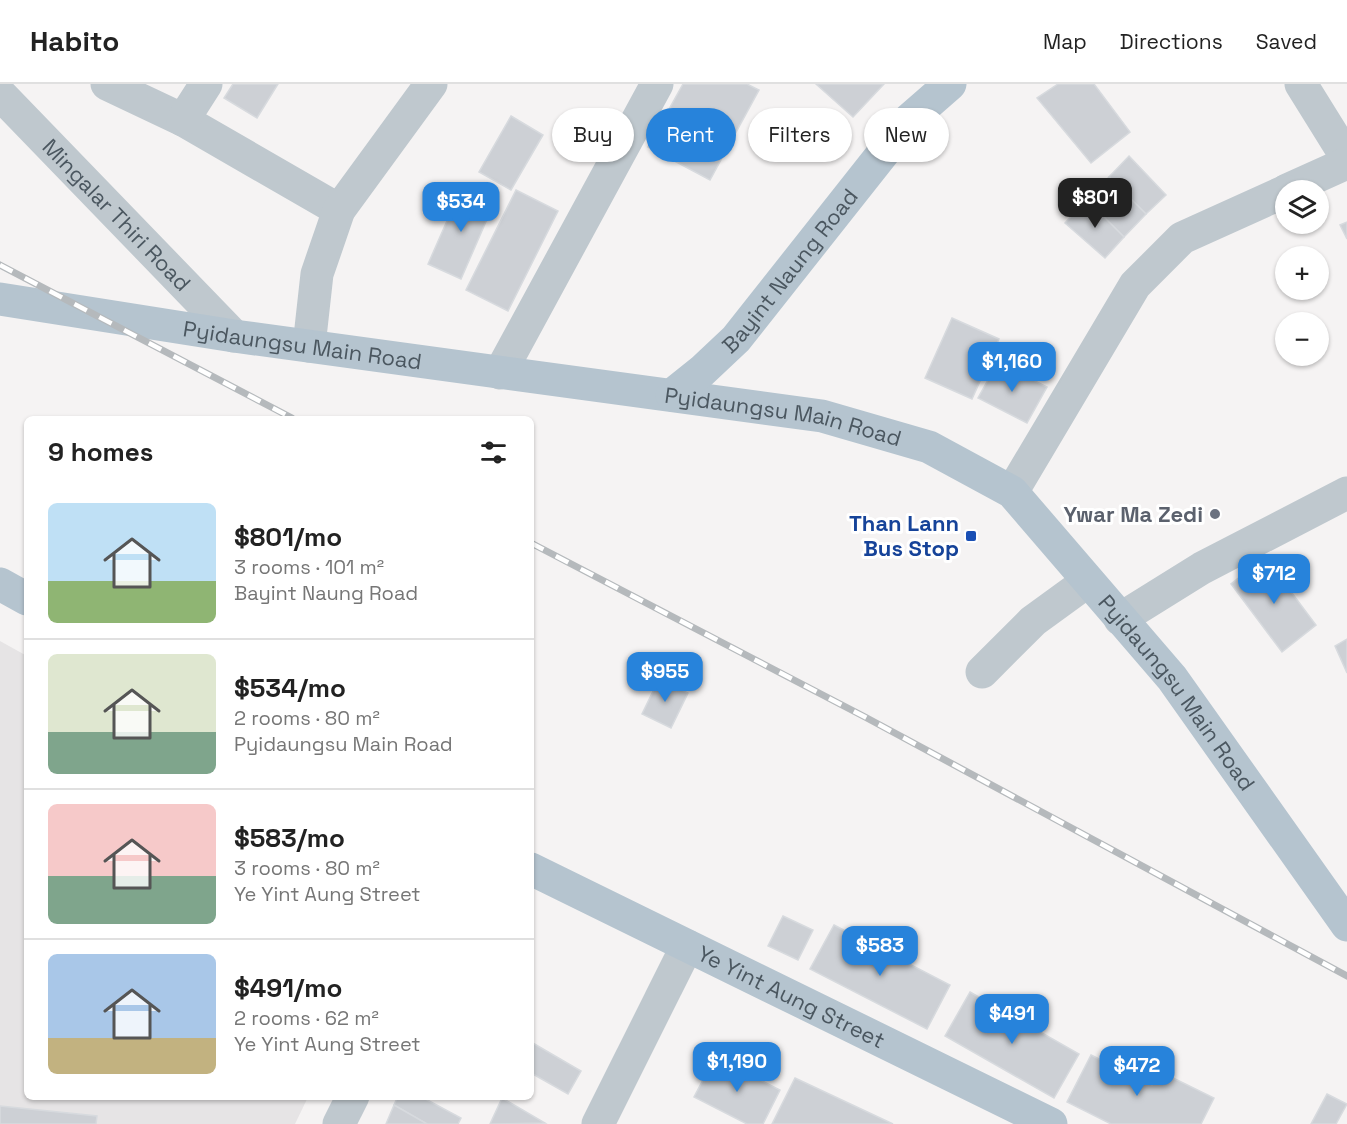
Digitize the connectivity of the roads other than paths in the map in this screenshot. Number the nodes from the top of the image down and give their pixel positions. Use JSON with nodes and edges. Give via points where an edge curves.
{"nodes":[{"id":1,"x":107,"y":84,"type":"edge"},
{"id":2,"x":206,"y":84,"type":"edge"},
{"id":3,"x":431,"y":84,"type":"edge"},
{"id":4,"x":657,"y":84,"type":"edge"},
{"id":5,"x":950,"y":84,"type":"edge"},
{"id":6,"x":1300,"y":84,"type":"edge"},
{"id":7,"x":0,"y":94,"type":"edge"},
{"id":8,"x":183,"y":120,"type":"junction"},
{"id":9,"x":1347,"y":158,"type":"edge"},
{"id":10,"x":1347,"y":163,"type":"edge"},
{"id":11,"x":1310,"y":180,"type":"edge"},
{"id":12,"x":1275,"y":196,"type":"edge"},
{"id":13,"x":339,"y":210,"type":"junction"},
{"id":14,"x":0,"y":298,"type":"edge"},
{"id":15,"x":234,"y":336,"type":"junction"},
{"id":16,"x":309,"y":345,"type":"junction"},
{"id":17,"x":500,"y":373,"type":"junction"},
{"id":18,"x":672,"y":395,"type":"junction"},
{"id":19,"x":1012,"y":492,"type":"junction"},
{"id":20,"x":1347,"y":493,"type":"edge"},
{"id":21,"x":1088,"y":581,"type":"junction"},
{"id":22,"x":0,"y":584,"type":"edge"},
{"id":23,"x":24,"y":597,"type":"edge"},
{"id":24,"x":1120,"y":619,"type":"junction"},
{"id":25,"x":982,"y":672,"type":"dead end"},
{"id":26,"x":534,"y":870,"type":"edge"},
{"id":27,"x":1347,"y":925,"type":"edge"},
{"id":28,"x":687,"y":946,"type":"junction"},
{"id":29,"x":351,"y":1100,"type":"edge"},
{"id":30,"x":339,"y":1124,"type":"edge"},
{"id":31,"x":598,"y":1124,"type":"edge"},
{"id":32,"x":1051,"y":1124,"type":"edge"}],
"edges":[{"from":1,"to":8,"type":"street"},
{"from":2,"to":8,"type":"street"},
{"from":3,"to":13,"type":"street"},
{"from":4,"to":17,"type":"street"},
{"from":5,"to":18,"type":"main road","name":"Bayint Naung Road","via":[[910,119],[736,339]]},
{"from":6,"to":9,"type":"street"},
{"from":7,"to":15,"type":"street","name":"Mingalar Thiri Road"},
{"from":8,"to":13,"type":"street"},
{"from":10,"to":11,"type":"street"},
{"from":12,"to":19,"type":"street","via":[[1182,238],[1135,285]]},
{"from":13,"to":16,"type":"street","via":[[317,274]]},
{"from":14,"to":15,"type":"main road","name":"Pyidaungsu Main Road"},
{"from":15,"to":16,"type":"main road","name":"Pyidaungsu Main Road"},
{"from":16,"to":17,"type":"main road","name":"Pyidaungsu Main Road"},
{"from":17,"to":18,"type":"main road","name":"Pyidaungsu Main Road"},
{"from":18,"to":19,"type":"main road","name":"Pyidaungsu Main Road","via":[[822,416],[928,447]]},
{"from":19,"to":21,"type":"main road","name":"Pyidaungsu Main Road"},
{"from":20,"to":24,"type":"street","via":[[1202,568]]},
{"from":21,"to":24,"type":"main road","name":"Pyidaungsu Main Road"},
{"from":21,"to":25,"type":"street","via":[[1033,621]]},
{"from":22,"to":23,"type":"main road"},
{"from":24,"to":27,"type":"main road","name":"Pyidaungsu Main Road","via":[[1172,678]]},
{"from":26,"to":28,"type":"main road","name":"Ye Yint Aung Street"},
{"from":28,"to":31,"type":"street"},
{"from":28,"to":32,"type":"main road","name":"Ye Yint Aung Street"},
{"from":29,"to":30,"type":"street"}]}
